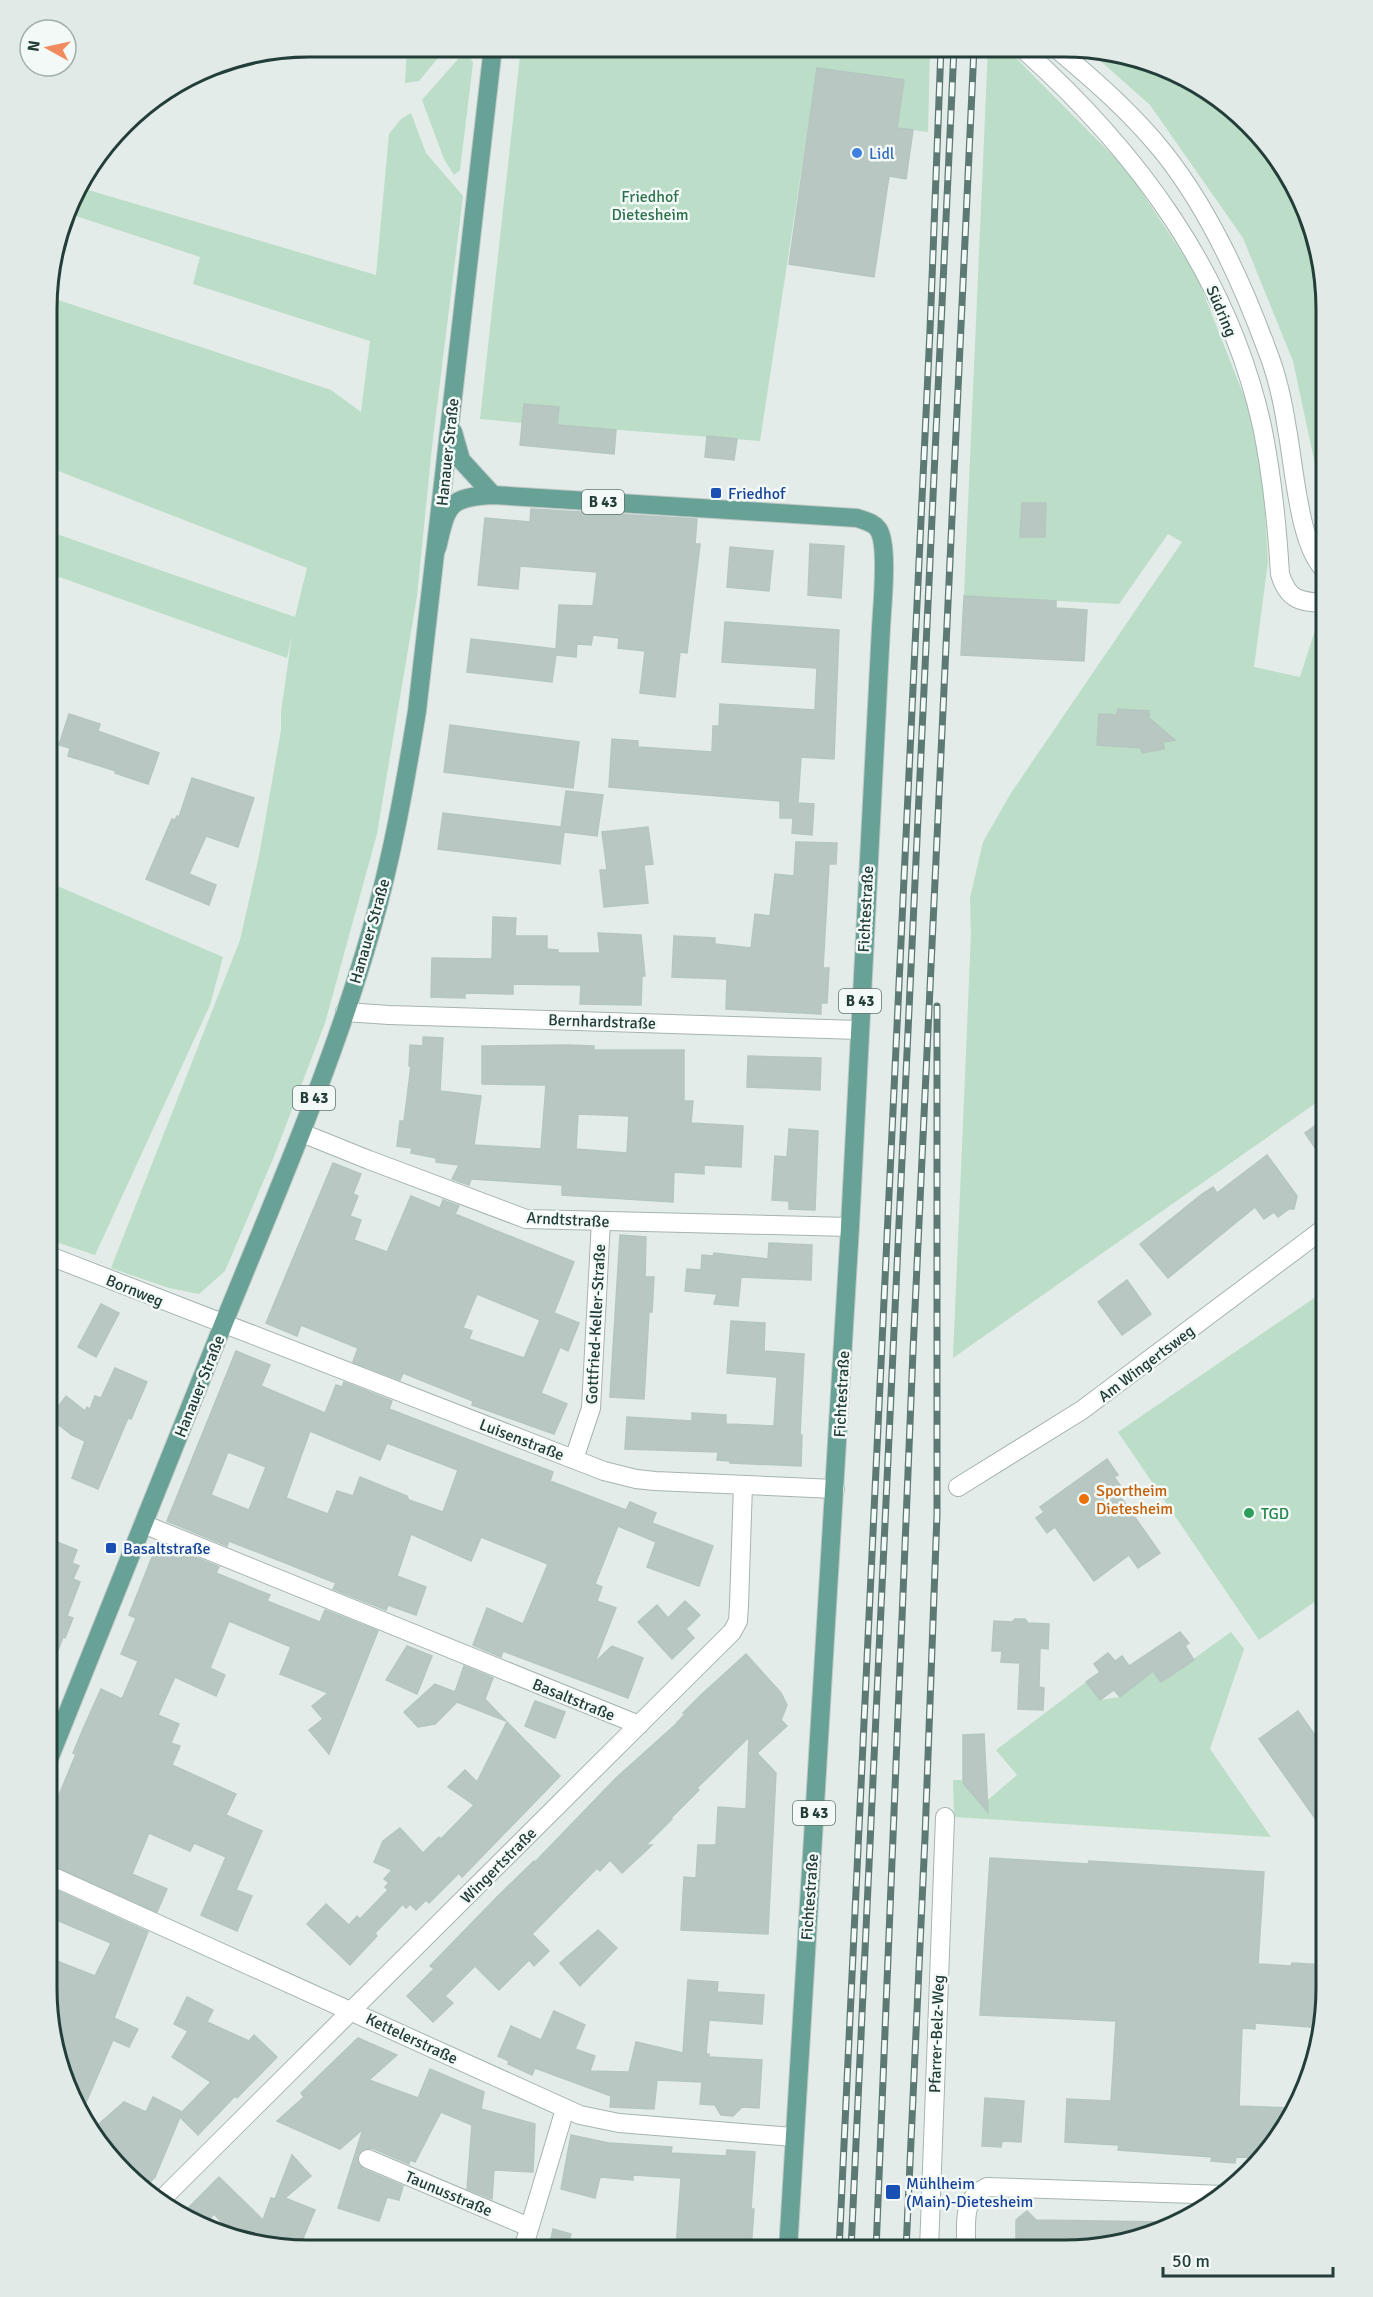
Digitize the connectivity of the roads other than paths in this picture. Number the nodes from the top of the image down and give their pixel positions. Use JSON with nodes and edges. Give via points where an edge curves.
{"nodes":[{"id":1,"x":492,"y":57,"type":"edge"},
{"id":2,"x":1032,"y":57,"type":"edge"},
{"id":3,"x":1067,"y":57,"type":"edge"},
{"id":4,"x":450,"y":418,"type":"junction"},
{"id":5,"x":493,"y":495,"type":"junction"},
{"id":6,"x":437,"y":548,"type":"junction"},
{"id":7,"x":1316,"y":560,"type":"edge"},
{"id":8,"x":1316,"y":602,"type":"edge"},
{"id":9,"x":345,"y":1012,"type":"junction"},
{"id":10,"x":859,"y":1030,"type":"junction"},
{"id":11,"x":302,"y":1132,"type":"junction"},
{"id":12,"x":601,"y":1221,"type":"junction"},
{"id":13,"x":850,"y":1227,"type":"junction"},
{"id":14,"x":1316,"y":1234,"type":"edge"},
{"id":15,"x":57,"y":1260,"type":"edge"},
{"id":16,"x":223,"y":1325,"type":"junction"},
{"id":17,"x":574,"y":1459,"type":"junction"},
{"id":18,"x":743,"y":1485,"type":"junction"},
{"id":19,"x":958,"y":1487,"type":"dead end"},
{"id":20,"x":835,"y":1490,"type":"junction"},
{"id":21,"x":143,"y":1524,"type":"junction"},
{"id":22,"x":639,"y":1725,"type":"junction"},
{"id":23,"x":57,"y":1739,"type":"edge"},
{"id":24,"x":945,"y":1817,"type":"dead end"},
{"id":25,"x":57,"y":1878,"type":"edge"},
{"id":26,"x":351,"y":2010,"type":"junction"},
{"id":27,"x":565,"y":2109,"type":"junction"},
{"id":28,"x":794,"y":2137,"type":"junction"},
{"id":29,"x":368,"y":2159,"type":"dead end"},
{"id":30,"x":1209,"y":2194,"type":"edge"},
{"id":31,"x":166,"y":2195,"type":"edge"},
{"id":32,"x":529,"y":2227,"type":"junction"},
{"id":33,"x":525,"y":2240,"type":"edge"},
{"id":34,"x":789,"y":2240,"type":"edge"},
{"id":35,"x":929,"y":2240,"type":"edge"},
{"id":36,"x":966,"y":2240,"type":"edge"}],
"edges":[{"from":1,"to":4,"type":"main road","name":"Hanauer Straße","number":"B 43"},
{"from":2,"to":8,"type":"street","name":"Südring","via":[[1116,143],[1166,206],[1191,247],[1223,311],[1257,409],[1270,473],[1283,586],[1297,599]]},
{"from":3,"to":7,"type":"street","name":"Südring","via":[[1104,89],[1166,155],[1224,250],[1269,353],[1281,395],[1302,518]]},
{"from":4,"to":5,"type":"main road","number":"B 43","via":[[461,460]]},
{"from":4,"to":6,"type":"main road","name":"Hanauer Straße","number":"B 43"},
{"from":5,"to":6,"type":"main road","number":"B 43","via":[[467,496],[454,504],[443,524]]},
{"from":5,"to":10,"type":"main road","name":"Fichtestraße","number":"B 43","via":[[857,518],[878,528],[884,556]]},
{"from":6,"to":9,"type":"main road","name":"Hanauer Straße","number":"B 43","via":[[399,821],[371,932]]},
{"from":9,"to":10,"type":"street","name":"Bernhardstraße"},
{"from":9,"to":11,"type":"main road","name":"Hanauer Straße","number":"B 43"},
{"from":10,"to":13,"type":"main road","name":"Fichtestraße","number":"B 43"},
{"from":11,"to":12,"type":"street","name":"Arndtstraße","via":[[526,1219]]},
{"from":11,"to":16,"type":"main road","name":"Hanauer Straße","number":"B 43"},
{"from":12,"to":13,"type":"street","name":"Arndtstraße"},
{"from":12,"to":17,"type":"street","name":"Gottfried-Keller-Straße","via":[[591,1408]]},
{"from":13,"to":20,"type":"main road","name":"Fichtestraße","number":"B 43"},
{"from":14,"to":19,"type":"street","name":"Am Wingertsweg","via":[[1082,1410]]},
{"from":15,"to":16,"type":"street","name":"Bornweg"},
{"from":16,"to":17,"type":"street","name":"Luisenstraße"},
{"from":16,"to":21,"type":"main road","name":"Hanauer Straße","number":"B 43"},
{"from":17,"to":18,"type":"street","name":"Luisenstraße","via":[[636,1479]]},
{"from":18,"to":20,"type":"street","name":"Luisenstraße"},
{"from":18,"to":22,"type":"street","name":"Wingertstraße","via":[[738,1621],[724,1642]]},
{"from":20,"to":28,"type":"main road","name":"Fichtestraße","number":"B 43"},
{"from":21,"to":22,"type":"street","name":"Basaltstraße"},
{"from":21,"to":23,"type":"main road","name":"Hanauer Straße","number":"B 43"},
{"from":22,"to":26,"type":"street","name":"Wingertstraße"},
{"from":24,"to":35,"type":"street","name":"Pfarrer-Belz-Weg"},
{"from":25,"to":26,"type":"street","name":"Kettelerstraße"},
{"from":26,"to":27,"type":"street","name":"Kettelerstraße"},
{"from":26,"to":31,"type":"street","name":"Wingertstraße"},
{"from":27,"to":28,"type":"street","name":"Kettelerstraße","via":[[619,2122]]},
{"from":27,"to":32,"type":"street"},
{"from":28,"to":34,"type":"main road","name":"Fichtestraße","number":"B 43"},
{"from":29,"to":32,"type":"street","name":"Taunusstraße"},
{"from":30,"to":36,"type":"street","via":[[987,2187],[972,2196],[968,2204]]},
{"from":32,"to":33,"type":"street"}]}
